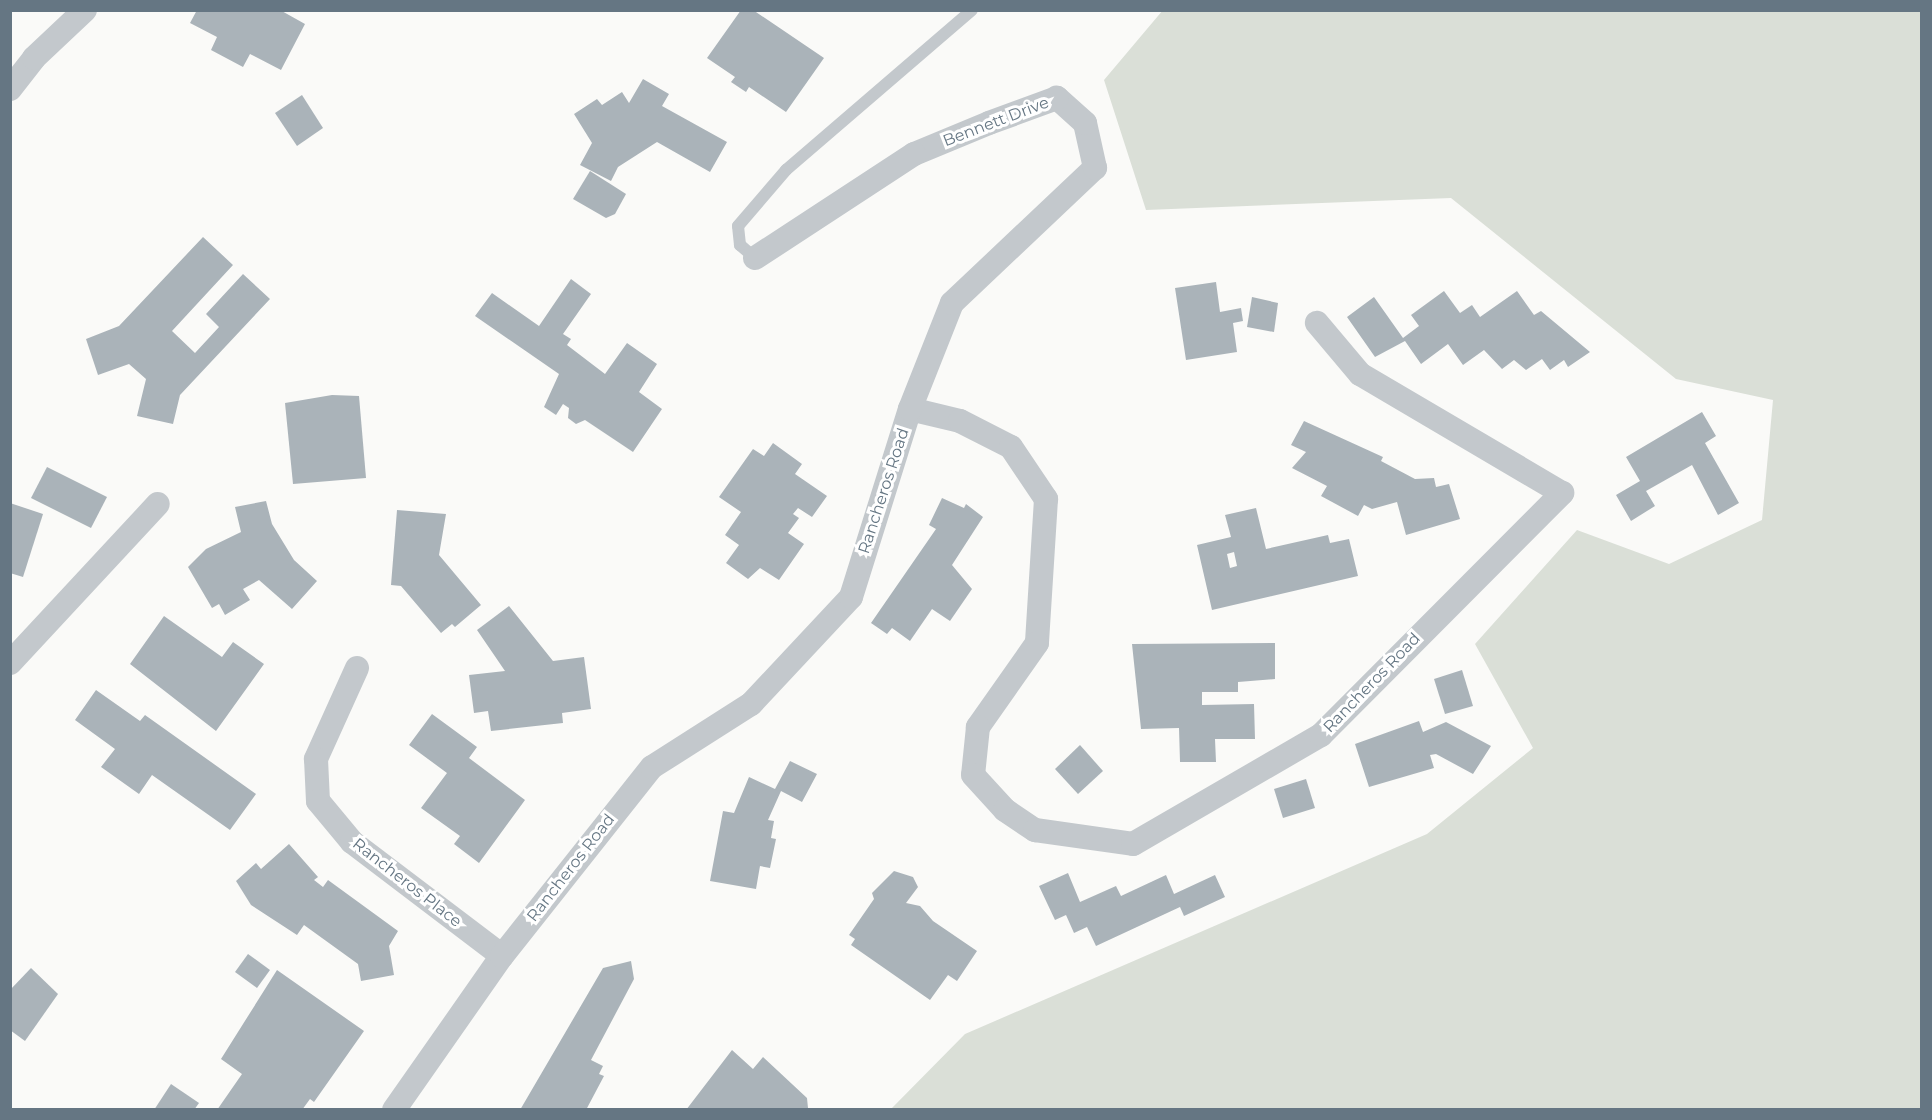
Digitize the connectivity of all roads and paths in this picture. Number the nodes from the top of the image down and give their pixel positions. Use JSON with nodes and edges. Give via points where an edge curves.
{"nodes":[{"id":1,"x":86,"y":10,"type":"edge"},
{"id":2,"x":972,"y":10,"type":"edge"},
{"id":3,"x":10,"y":89,"type":"edge"},
{"id":4,"x":754,"y":258,"type":"joint"},
{"id":5,"x":1317,"y":323,"type":"dead end"},
{"id":6,"x":910,"y":409,"type":"junction"},
{"id":7,"x":158,"y":504,"type":"dead end"},
{"id":8,"x":10,"y":663,"type":"edge"},
{"id":9,"x":357,"y":668,"type":"dead end"},
{"id":10,"x":502,"y":956,"type":"junction"},
{"id":11,"x":394,"y":1110,"type":"edge"}],
"edges":[{"from":1,"to":3,"type":"street","via":[[34,58]]},
{"from":2,"to":4,"type":"lane","via":[[786,170],[738,226],[740,245]]},
{"from":4,"to":6,"type":"street","name":"Bennett Drive","via":[[914,154],[978,127],[1057,98],[1085,123],[1095,168],[952,303]]},
{"from":5,"to":6,"type":"street","name":"Rancheros Road","via":[[1360,374],[1562,493],[1322,735],[1132,844],[1035,830],[1005,810],[973,775],[978,727],[1037,643],[1046,499],[1011,447],[960,422]]},
{"from":6,"to":10,"type":"street","name":"Rancheros Road","via":[[851,597],[751,704],[652,767]]},
{"from":7,"to":8,"type":"street"},
{"from":9,"to":10,"type":"street","name":"Rancheros Place","via":[[316,759],[318,801],[352,842]]},
{"from":10,"to":11,"type":"street","name":"Rancheros Road"}]}
